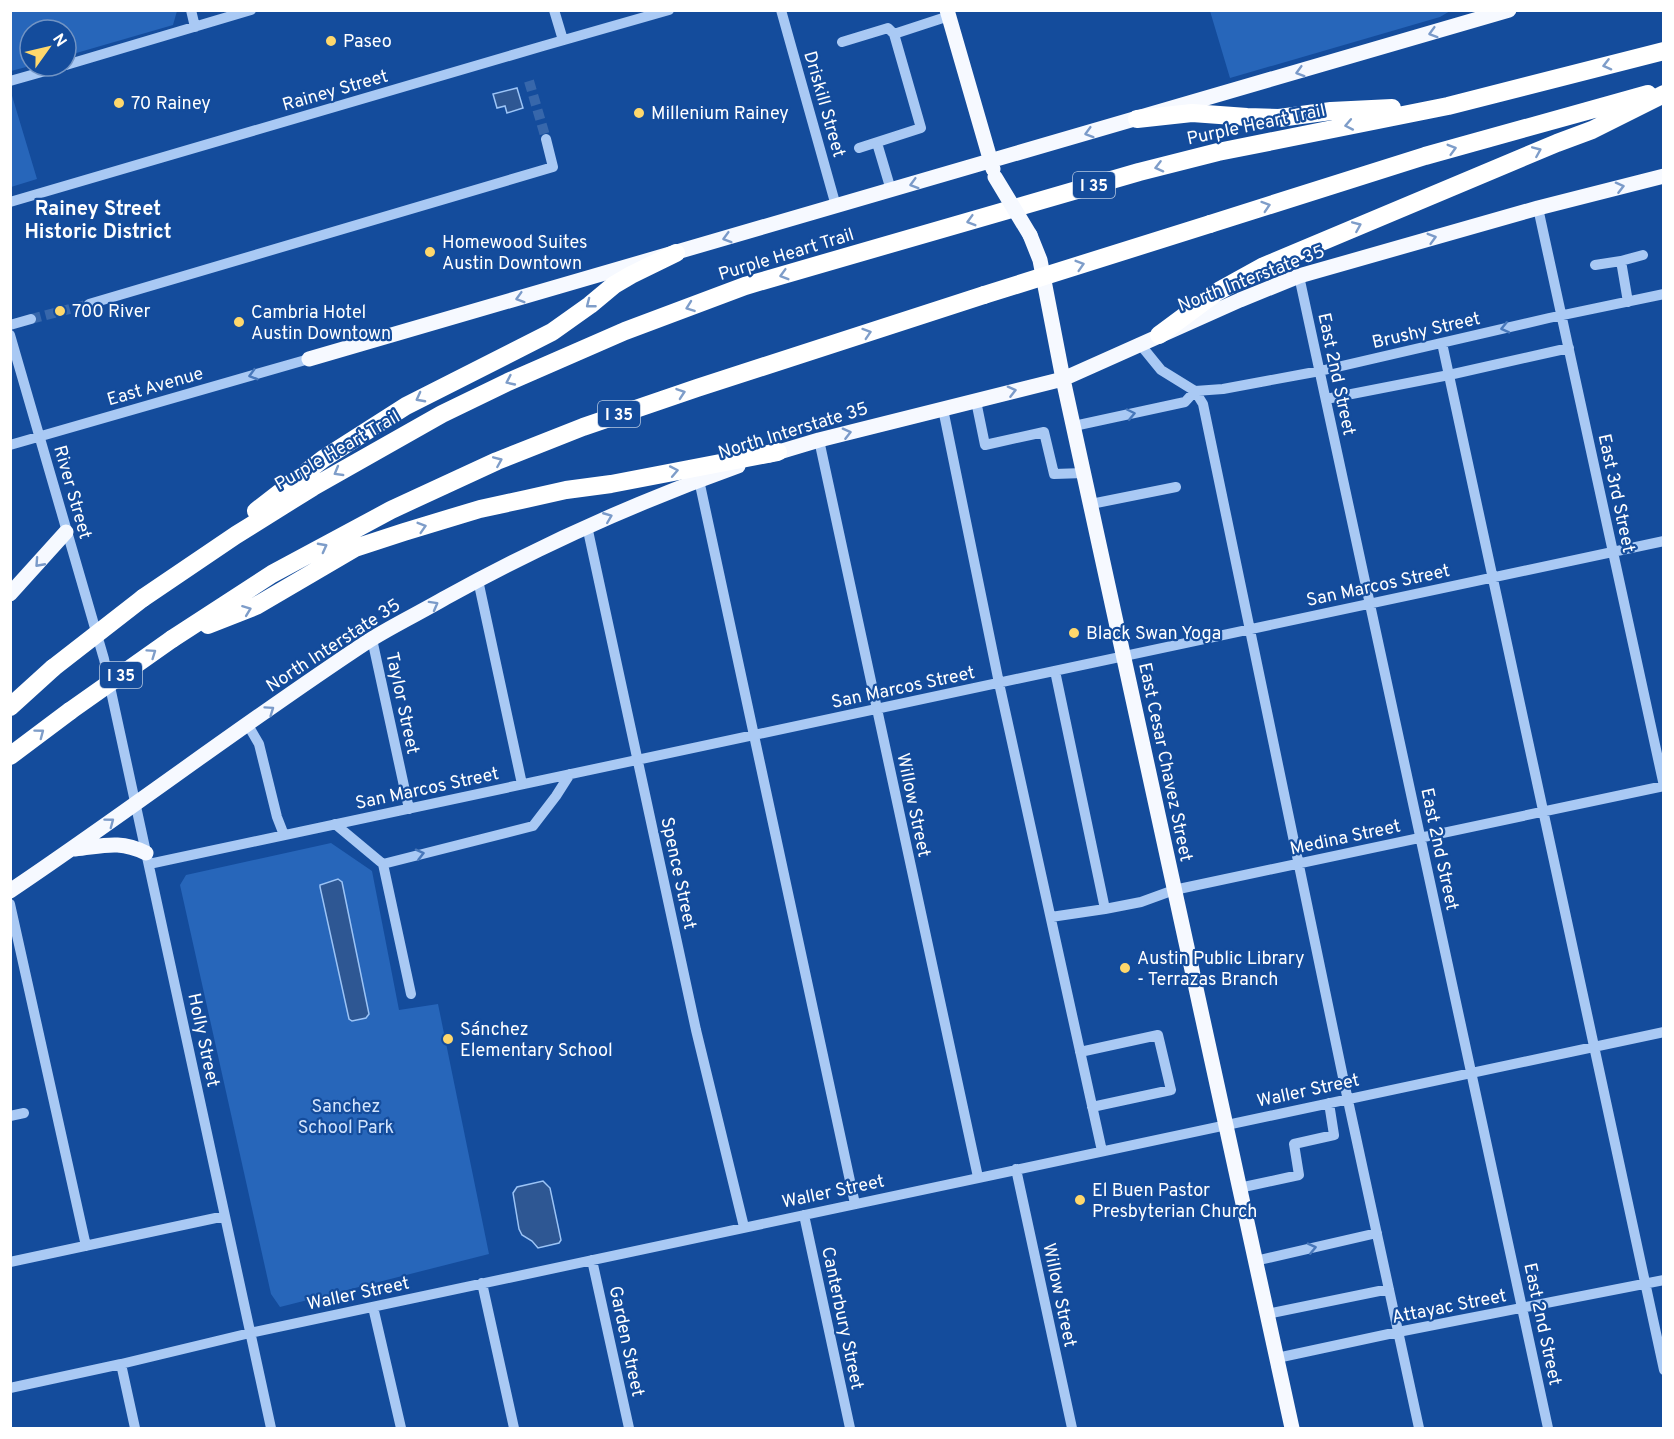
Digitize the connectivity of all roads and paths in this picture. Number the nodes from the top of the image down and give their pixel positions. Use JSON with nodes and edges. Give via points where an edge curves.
{"nodes":[{"id":1,"x":191,"y":10,"type":"edge"},
{"id":2,"x":251,"y":10,"type":"edge"},
{"id":3,"x":554,"y":10,"type":"edge"},
{"id":4,"x":669,"y":10,"type":"edge"},
{"id":5,"x":781,"y":10,"type":"edge"},
{"id":6,"x":1509,"y":10,"type":"edge"},
{"id":7,"x":948,"y":13,"type":"edge"},
{"id":8,"x":1473,"y":15,"type":"edge"},
{"id":9,"x":195,"y":27,"type":"junction"},
{"id":10,"x":894,"y":34,"type":"junction"},
{"id":11,"x":563,"y":40,"type":"junction"},
{"id":12,"x":843,"y":42,"type":"dead end"},
{"id":13,"x":1664,"y":51,"type":"edge"},
{"id":14,"x":78,"y":62,"type":"edge"},
{"id":15,"x":1664,"y":89,"type":"edge"},
{"id":16,"x":1664,"y":94,"type":"edge"},
{"id":17,"x":1448,"y":106,"type":"junction"},
{"id":18,"x":1137,"y":119,"type":"junction"},
{"id":19,"x":546,"y":139,"type":"tunnel mouth"},
{"id":20,"x":877,"y":143,"type":"junction"},
{"id":21,"x":859,"y":148,"type":"dead end"},
{"id":22,"x":991,"y":162,"type":"junction"},
{"id":23,"x":1664,"y":176,"type":"edge"},
{"id":24,"x":891,"y":190,"type":"junction"},
{"id":25,"x":10,"y":202,"type":"edge"},
{"id":26,"x":836,"y":206,"type":"junction"},
{"id":27,"x":1538,"y":208,"type":"junction"},
{"id":28,"x":676,"y":253,"type":"junction"},
{"id":29,"x":1643,"y":255,"type":"dead end"},
{"id":30,"x":1621,"y":261,"type":"junction"},
{"id":31,"x":1595,"y":265,"type":"dead end"},
{"id":32,"x":1299,"y":276,"type":"junction"},
{"id":33,"x":1664,"y":294,"type":"edge"},
{"id":34,"x":1628,"y":302,"type":"junction"},
{"id":35,"x":89,"y":304,"type":"tunnel mouth"},
{"id":36,"x":1562,"y":315,"type":"junction"},
{"id":37,"x":31,"y":319,"type":"tunnel mouth"},
{"id":38,"x":10,"y":325,"type":"edge"},
{"id":39,"x":10,"y":334,"type":"edge"},
{"id":40,"x":1159,"y":335,"type":"junction"},
{"id":41,"x":1139,"y":343,"type":"junction"},
{"id":42,"x":1442,"y":343,"type":"junction"},
{"id":43,"x":1569,"y":348,"type":"junction"},
{"id":44,"x":309,"y":359,"type":"joint"},
{"id":45,"x":1320,"y":371,"type":"junction"},
{"id":46,"x":1449,"y":375,"type":"junction"},
{"id":47,"x":1063,"y":378,"type":"junction"},
{"id":48,"x":1195,"y":391,"type":"junction"},
{"id":49,"x":1326,"y":399,"type":"junction"},
{"id":50,"x":976,"y":400,"type":"junction"},
{"id":51,"x":944,"y":408,"type":"junction"},
{"id":52,"x":1074,"y":426,"type":"junction"},
{"id":53,"x":40,"y":436,"type":"junction"},
{"id":54,"x":819,"y":440,"type":"junction"},
{"id":55,"x":10,"y":445,"type":"edge"},
{"id":56,"x":778,"y":452,"type":"junction"},
{"id":57,"x":1084,"y":473,"type":"junction"},
{"id":58,"x":699,"y":480,"type":"junction"},
{"id":59,"x":1176,"y":487,"type":"dead end"},
{"id":60,"x":1091,"y":504,"type":"junction"},
{"id":61,"x":587,"y":526,"type":"junction"},
{"id":62,"x":66,"y":532,"type":"junction"},
{"id":63,"x":1664,"y":542,"type":"edge"},
{"id":64,"x":1613,"y":552,"type":"junction"},
{"id":65,"x":1492,"y":578,"type":"junction"},
{"id":66,"x":478,"y":580,"type":"junction"},
{"id":67,"x":10,"y":594,"type":"edge"},
{"id":68,"x":143,"y":598,"type":"junction"},
{"id":69,"x":1370,"y":604,"type":"junction"},
{"id":70,"x":1250,"y":630,"type":"junction"},
{"id":71,"x":172,"y":639,"type":"junction"},
{"id":72,"x":372,"y":639,"type":"junction"},
{"id":73,"x":1124,"y":656,"type":"junction"},
{"id":74,"x":104,"y":659,"type":"joint"},
{"id":75,"x":1055,"y":671,"type":"junction"},
{"id":76,"x":999,"y":683,"type":"junction"},
{"id":77,"x":13,"y":704,"type":"edge"},
{"id":78,"x":877,"y":709,"type":"junction"},
{"id":79,"x":248,"y":725,"type":"junction"},
{"id":80,"x":754,"y":735,"type":"junction"},
{"id":81,"x":10,"y":756,"type":"edge"},
{"id":82,"x":637,"y":760,"type":"junction"},
{"id":83,"x":570,"y":774,"type":"junction"},
{"id":84,"x":522,"y":784,"type":"junction"},
{"id":85,"x":1664,"y":786,"type":"edge"},
{"id":86,"x":135,"y":803,"type":"junction"},
{"id":87,"x":409,"y":809,"type":"junction"},
{"id":88,"x":1542,"y":812,"type":"junction"},
{"id":89,"x":335,"y":824,"type":"junction"},
{"id":90,"x":284,"y":835,"type":"junction"},
{"id":91,"x":1420,"y":838,"type":"junction"},
{"id":92,"x":72,"y":849,"type":"junction"},
{"id":93,"x":148,"y":858,"type":"junction"},
{"id":94,"x":383,"y":864,"type":"junction"},
{"id":95,"x":1299,"y":864,"type":"junction"},
{"id":96,"x":1174,"y":890,"type":"junction"},
{"id":97,"x":10,"y":891,"type":"edge"},
{"id":98,"x":10,"y":904,"type":"edge"},
{"id":99,"x":1105,"y":909,"type":"junction"},
{"id":100,"x":1051,"y":917,"type":"junction"},
{"id":101,"x":411,"y":994,"type":"dead end"},
{"id":102,"x":1664,"y":1032,"type":"edge"},
{"id":103,"x":1593,"y":1047,"type":"junction"},
{"id":104,"x":1080,"y":1052,"type":"junction"},
{"id":105,"x":1471,"y":1072,"type":"junction"},
{"id":106,"x":1348,"y":1099,"type":"junction"},
{"id":107,"x":1329,"y":1103,"type":"junction"},
{"id":108,"x":1092,"y":1107,"type":"junction"},
{"id":109,"x":24,"y":1113,"type":"dead end"},
{"id":110,"x":10,"y":1116,"type":"edge"},
{"id":111,"x":1225,"y":1125,"type":"junction"},
{"id":112,"x":1102,"y":1151,"type":"junction"},
{"id":113,"x":1016,"y":1169,"type":"junction"},
{"id":114,"x":978,"y":1178,"type":"junction"},
{"id":115,"x":1239,"y":1188,"type":"junction"},
{"id":116,"x":855,"y":1204,"type":"junction"},
{"id":117,"x":804,"y":1215,"type":"junction"},
{"id":118,"x":225,"y":1216,"type":"junction"},
{"id":119,"x":744,"y":1227,"type":"junction"},
{"id":120,"x":1377,"y":1233,"type":"junction"},
{"id":121,"x":86,"y":1246,"type":"junction"},
{"id":122,"x":592,"y":1260,"type":"junction"},
{"id":123,"x":1255,"y":1261,"type":"junction"},
{"id":124,"x":10,"y":1262,"type":"edge"},
{"id":125,"x":1664,"y":1280,"type":"edge"},
{"id":126,"x":482,"y":1283,"type":"junction"},
{"id":127,"x":1645,"y":1284,"type":"junction"},
{"id":128,"x":1389,"y":1289,"type":"junction"},
{"id":129,"x":373,"y":1307,"type":"junction"},
{"id":130,"x":1523,"y":1308,"type":"junction"},
{"id":131,"x":1267,"y":1314,"type":"junction"},
{"id":132,"x":1398,"y":1332,"type":"junction"},
{"id":133,"x":250,"y":1333,"type":"junction"},
{"id":134,"x":1277,"y":1359,"type":"junction"},
{"id":135,"x":121,"y":1364,"type":"junction"},
{"id":136,"x":1664,"y":1370,"type":"edge"},
{"id":137,"x":10,"y":1388,"type":"edge"},
{"id":138,"x":135,"y":1428,"type":"edge"},
{"id":139,"x":271,"y":1428,"type":"edge"},
{"id":140,"x":401,"y":1428,"type":"edge"},
{"id":141,"x":514,"y":1428,"type":"edge"},
{"id":142,"x":629,"y":1428,"type":"edge"},
{"id":143,"x":850,"y":1428,"type":"edge"},
{"id":144,"x":1072,"y":1428,"type":"edge"},
{"id":145,"x":1292,"y":1428,"type":"edge"},
{"id":146,"x":1419,"y":1428,"type":"edge"},
{"id":147,"x":1548,"y":1428,"type":"edge"}],
"edges":[{"from":1,"to":9,"type":"street"},
{"from":2,"to":9,"type":"street"},
{"from":3,"to":11,"type":"street"},
{"from":4,"to":11,"type":"street","name":"Rainey Street"},
{"from":5,"to":26,"type":"street","name":"Driskill Street"},
{"from":6,"to":8,"type":"main road"},
{"from":7,"to":10,"type":"street"},
{"from":7,"to":22,"type":"main road","name":"East Cesar Chavez Street"},
{"from":8,"to":18,"type":"main road","one_way":true},
{"from":9,"to":14,"type":"street"},
{"from":10,"to":12,"type":"street","via":[[888,28]]},
{"from":10,"to":20,"type":"street","via":[[921,128]]},
{"from":11,"to":25,"type":"street","name":"Rainey Street"},
{"from":13,"to":17,"type":"highway","name":"Purple Heart Trail","number":"I 35","one_way":true},
{"from":71,"to":15,"type":"highway","number":"I 35","one_way":true,"bridge":true,"via":[[272,574],[391,510],[497,461],[584,427],[1425,156]]},
{"from":40,"to":16,"type":"highway","one_way":true,"via":[[1217,292],[1278,259],[1592,130]]},
{"from":17,"to":18,"type":"highway","via":[[1331,111],[1280,118],[1192,113]]},
{"from":17,"to":68,"type":"highway","name":"Purple Heart Trail","number":"I 35","one_way":true,"via":[[1218,152],[1139,172],[745,286],[625,331],[508,382],[388,443]]},
{"from":18,"to":22,"type":"main road","one_way":true},
{"from":19,"to":35,"type":"street","via":[[553,167]]},
{"from":20,"to":21,"type":"street"},
{"from":20,"to":24,"type":"street"},
{"from":22,"to":24,"type":"main road","one_way":true},
{"from":22,"to":47,"type":"main road","name":"East Cesar Chavez Street","bridge":true,"via":[[995,177],[1030,235],[1040,260]]},
{"from":27,"to":23,"type":"main road","name":"North Interstate 35","one_way":true},
{"from":24,"to":26,"type":"main road"},
{"from":26,"to":28,"type":"main road","one_way":true},
{"from":32,"to":27,"type":"main road","name":"North Interstate 35","one_way":true},
{"from":27,"to":36,"type":"street","name":"East 3rd Street"},
{"from":28,"to":44,"type":"main road","one_way":true},
{"from":28,"to":68,"type":"highway","one_way":true,"via":[[614,285],[552,332],[422,397],[368,429],[315,465]]},
{"from":29,"to":30,"type":"street"},
{"from":30,"to":31,"type":"street"},
{"from":30,"to":34,"type":"street"},
{"from":32,"to":40,"type":"main road","name":"North Interstate 35"},
{"from":32,"to":45,"type":"street","name":"East 2nd Street"},
{"from":33,"to":34,"type":"street","name":"Brushy Street"},
{"from":34,"to":36,"type":"street","name":"Brushy Street"},
{"from":36,"to":42,"type":"street","name":"Brushy Street","one_way":true},
{"from":36,"to":43,"type":"street","name":"East 3rd Street"},
{"from":37,"to":38,"type":"street"},
{"from":39,"to":53,"type":"street","name":"River Street"},
{"from":40,"to":41,"type":"main road","name":"North Interstate 35"},
{"from":41,"to":47,"type":"main road","name":"North Interstate 35"},
{"from":41,"to":48,"type":"street","via":[[1161,370]]},
{"from":42,"to":45,"type":"street","name":"Brushy Street"},
{"from":42,"to":46,"type":"street"},
{"from":43,"to":46,"type":"street"},
{"from":43,"to":64,"type":"street","name":"East 3rd Street"},
{"from":44,"to":53,"type":"street","name":"East Avenue","one_way":true},
{"from":45,"to":48,"type":"street","name":"Brushy Street"},
{"from":45,"to":49,"type":"street","name":"East 2nd Street"},
{"from":46,"to":49,"type":"street"},
{"from":46,"to":65,"type":"street"},
{"from":50,"to":47,"type":"main road","name":"North Interstate 35","one_way":true},
{"from":47,"to":52,"type":"main road","name":"East Cesar Chavez Street"},
{"from":52,"to":48,"type":"street","name":"Brushy Street","one_way":true,"via":[[1185,402]]},
{"from":48,"to":70,"type":"street","via":[[1203,404]]},
{"from":49,"to":69,"type":"street","name":"East 2nd Street"},
{"from":50,"to":51,"type":"main road","name":"North Interstate 35"},
{"from":50,"to":57,"type":"street","via":[[985,445],[1044,432],[1054,474]]},
{"from":54,"to":51,"type":"main road","name":"North Interstate 35","one_way":true},
{"from":51,"to":76,"type":"street"},
{"from":52,"to":57,"type":"main road","name":"East Cesar Chavez Street"},
{"from":53,"to":55,"type":"street","name":"East Avenue"},
{"from":53,"to":62,"type":"street","name":"River Street"},
{"from":54,"to":56,"type":"main road","name":"North Interstate 35"},
{"from":54,"to":78,"type":"street","name":"Willow Street"},
{"from":56,"to":58,"type":"main road","name":"North Interstate 35"},
{"from":71,"to":56,"type":"highway","one_way":true,"via":[[256,606],[355,548],[404,532],[480,509],[566,490]]},
{"from":57,"to":60,"type":"main road","name":"East Cesar Chavez Street"},
{"from":61,"to":58,"type":"main road","name":"North Interstate 35","one_way":true},
{"from":58,"to":80,"type":"street"},
{"from":59,"to":60,"type":"street"},
{"from":60,"to":73,"type":"main road","name":"East Cesar Chavez Street"},
{"from":61,"to":66,"type":"main road","name":"North Interstate 35"},
{"from":61,"to":82,"type":"street","name":"Spence Street"},
{"from":62,"to":67,"type":"main road","one_way":true},
{"from":62,"to":74,"type":"street","name":"River Street"},
{"from":63,"to":64,"type":"street","name":"San Marcos Street"},
{"from":64,"to":65,"type":"street","name":"San Marcos Street"},
{"from":64,"to":85,"type":"street","name":"East 3rd Street"},
{"from":65,"to":69,"type":"street","name":"San Marcos Street"},
{"from":65,"to":88,"type":"street"},
{"from":72,"to":66,"type":"main road","name":"North Interstate 35","one_way":true},
{"from":66,"to":84,"type":"street"},
{"from":68,"to":77,"type":"highway","name":"Purple Heart Trail","number":"I 35","bridge":true},
{"from":69,"to":70,"type":"street","name":"San Marcos Street"},
{"from":69,"to":91,"type":"street","name":"East 2nd Street"},
{"from":70,"to":73,"type":"street","name":"San Marcos Street"},
{"from":70,"to":95,"type":"street"},
{"from":81,"to":71,"type":"highway","number":"I 35","one_way":true,"bridge":true},
{"from":79,"to":72,"type":"main road","name":"North Interstate 35","one_way":true},
{"from":72,"to":87,"type":"street","name":"Taylor Street"},
{"from":73,"to":75,"type":"street","name":"San Marcos Street"},
{"from":73,"to":96,"type":"main road","name":"East Cesar Chavez Street"},
{"from":74,"to":86,"type":"street","name":"Holly Street"},
{"from":75,"to":76,"type":"street","name":"San Marcos Street"},
{"from":75,"to":99,"type":"street"},
{"from":76,"to":78,"type":"street","name":"San Marcos Street"},
{"from":76,"to":100,"type":"street"},
{"from":78,"to":80,"type":"street","name":"San Marcos Street"},
{"from":78,"to":114,"type":"street","name":"Willow Street"},
{"from":79,"to":86,"type":"main road","name":"North Interstate 35"},
{"from":79,"to":90,"type":"street","via":[[259,744]]},
{"from":80,"to":82,"type":"street","name":"San Marcos Street"},
{"from":80,"to":116,"type":"street"},
{"from":82,"to":83,"type":"street","name":"San Marcos Street"},
{"from":82,"to":119,"type":"street","name":"Spence Street"},
{"from":83,"to":84,"type":"street","name":"San Marcos Street"},
{"from":94,"to":83,"type":"street","one_way":true,"via":[[533,826]]},
{"from":84,"to":87,"type":"street","name":"San Marcos Street"},
{"from":85,"to":88,"type":"street","name":"Medina Street"},
{"from":92,"to":86,"type":"main road","name":"North Interstate 35","one_way":true},
{"from":86,"to":93,"type":"street","name":"Holly Street"},
{"from":87,"to":89,"type":"street","name":"San Marcos Street"},
{"from":88,"to":91,"type":"street","name":"Medina Street"},
{"from":88,"to":103,"type":"street"},
{"from":89,"to":90,"type":"street","name":"San Marcos Street"},
{"from":89,"to":94,"type":"street"},
{"from":90,"to":93,"type":"street","name":"San Marcos Street"},
{"from":91,"to":95,"type":"street","name":"Medina Street"},
{"from":91,"to":105,"type":"street","name":"East 2nd Street"},
{"from":92,"to":93,"type":"main road","via":[[115,844],[131,846]]},
{"from":92,"to":97,"type":"main road","name":"North Interstate 35"},
{"from":93,"to":118,"type":"street","name":"Holly Street"},
{"from":94,"to":101,"type":"street"},
{"from":95,"to":96,"type":"street","name":"Medina Street"},
{"from":95,"to":106,"type":"street"},
{"from":96,"to":99,"type":"street","name":"Medina Street"},
{"from":96,"to":111,"type":"main road","name":"East Cesar Chavez Street"},
{"from":98,"to":121,"type":"street"},
{"from":99,"to":100,"type":"street","name":"Medina Street"},
{"from":100,"to":104,"type":"street"},
{"from":102,"to":103,"type":"street","name":"Waller Street"},
{"from":103,"to":105,"type":"street","name":"Waller Street"},
{"from":103,"to":127,"type":"street"},
{"from":104,"to":108,"type":"street"},
{"from":104,"to":108,"type":"street","via":[[1158,1035],[1171,1090]]},
{"from":105,"to":106,"type":"street","name":"Waller Street"},
{"from":105,"to":130,"type":"street","name":"East 2nd Street"},
{"from":106,"to":107,"type":"street","name":"Waller Street"},
{"from":106,"to":120,"type":"street"},
{"from":107,"to":111,"type":"street","name":"Waller Street"},
{"from":107,"to":115,"type":"street","via":[[1334,1135],[1294,1144],[1299,1175]]},
{"from":108,"to":112,"type":"street"},
{"from":109,"to":110,"type":"street"},
{"from":111,"to":112,"type":"street","name":"Waller Street"},
{"from":111,"to":115,"type":"main road","name":"East Cesar Chavez Street"},
{"from":112,"to":113,"type":"street","name":"Waller Street"},
{"from":113,"to":114,"type":"street","name":"Waller Street"},
{"from":113,"to":144,"type":"street","name":"Willow Street"},
{"from":114,"to":116,"type":"street","name":"Waller Street"},
{"from":115,"to":123,"type":"main road","name":"East Cesar Chavez Street"},
{"from":116,"to":117,"type":"street","name":"Waller Street"},
{"from":117,"to":119,"type":"street","name":"Waller Street"},
{"from":117,"to":143,"type":"street","name":"Canterbury Street"},
{"from":118,"to":121,"type":"street"},
{"from":118,"to":133,"type":"street","name":"Holly Street"},
{"from":119,"to":122,"type":"street","name":"Waller Street"},
{"from":123,"to":120,"type":"street","one_way":true},
{"from":120,"to":128,"type":"street"},
{"from":121,"to":124,"type":"street"},
{"from":122,"to":126,"type":"street","name":"Waller Street"},
{"from":122,"to":142,"type":"street","name":"Garden Street"},
{"from":123,"to":131,"type":"main road","name":"East Cesar Chavez Street"},
{"from":125,"to":127,"type":"street","name":"Attayac Street"},
{"from":126,"to":129,"type":"street","name":"Waller Street"},
{"from":126,"to":141,"type":"street"},
{"from":127,"to":130,"type":"street","name":"Attayac Street"},
{"from":127,"to":136,"type":"street"},
{"from":128,"to":131,"type":"street"},
{"from":128,"to":132,"type":"street"},
{"from":129,"to":133,"type":"street","name":"Waller Street"},
{"from":129,"to":140,"type":"street"},
{"from":130,"to":132,"type":"street","name":"Attayac Street"},
{"from":130,"to":147,"type":"street","name":"East 2nd Street"},
{"from":131,"to":134,"type":"main road","name":"East Cesar Chavez Street"},
{"from":132,"to":134,"type":"street","name":"Attayac Street"},
{"from":132,"to":146,"type":"street"},
{"from":133,"to":135,"type":"street","name":"Waller Street"},
{"from":133,"to":139,"type":"street","name":"Holly Street"},
{"from":134,"to":145,"type":"main road","name":"East Cesar Chavez Street"},
{"from":135,"to":137,"type":"street","name":"Waller Street"},
{"from":135,"to":138,"type":"street"}]}
